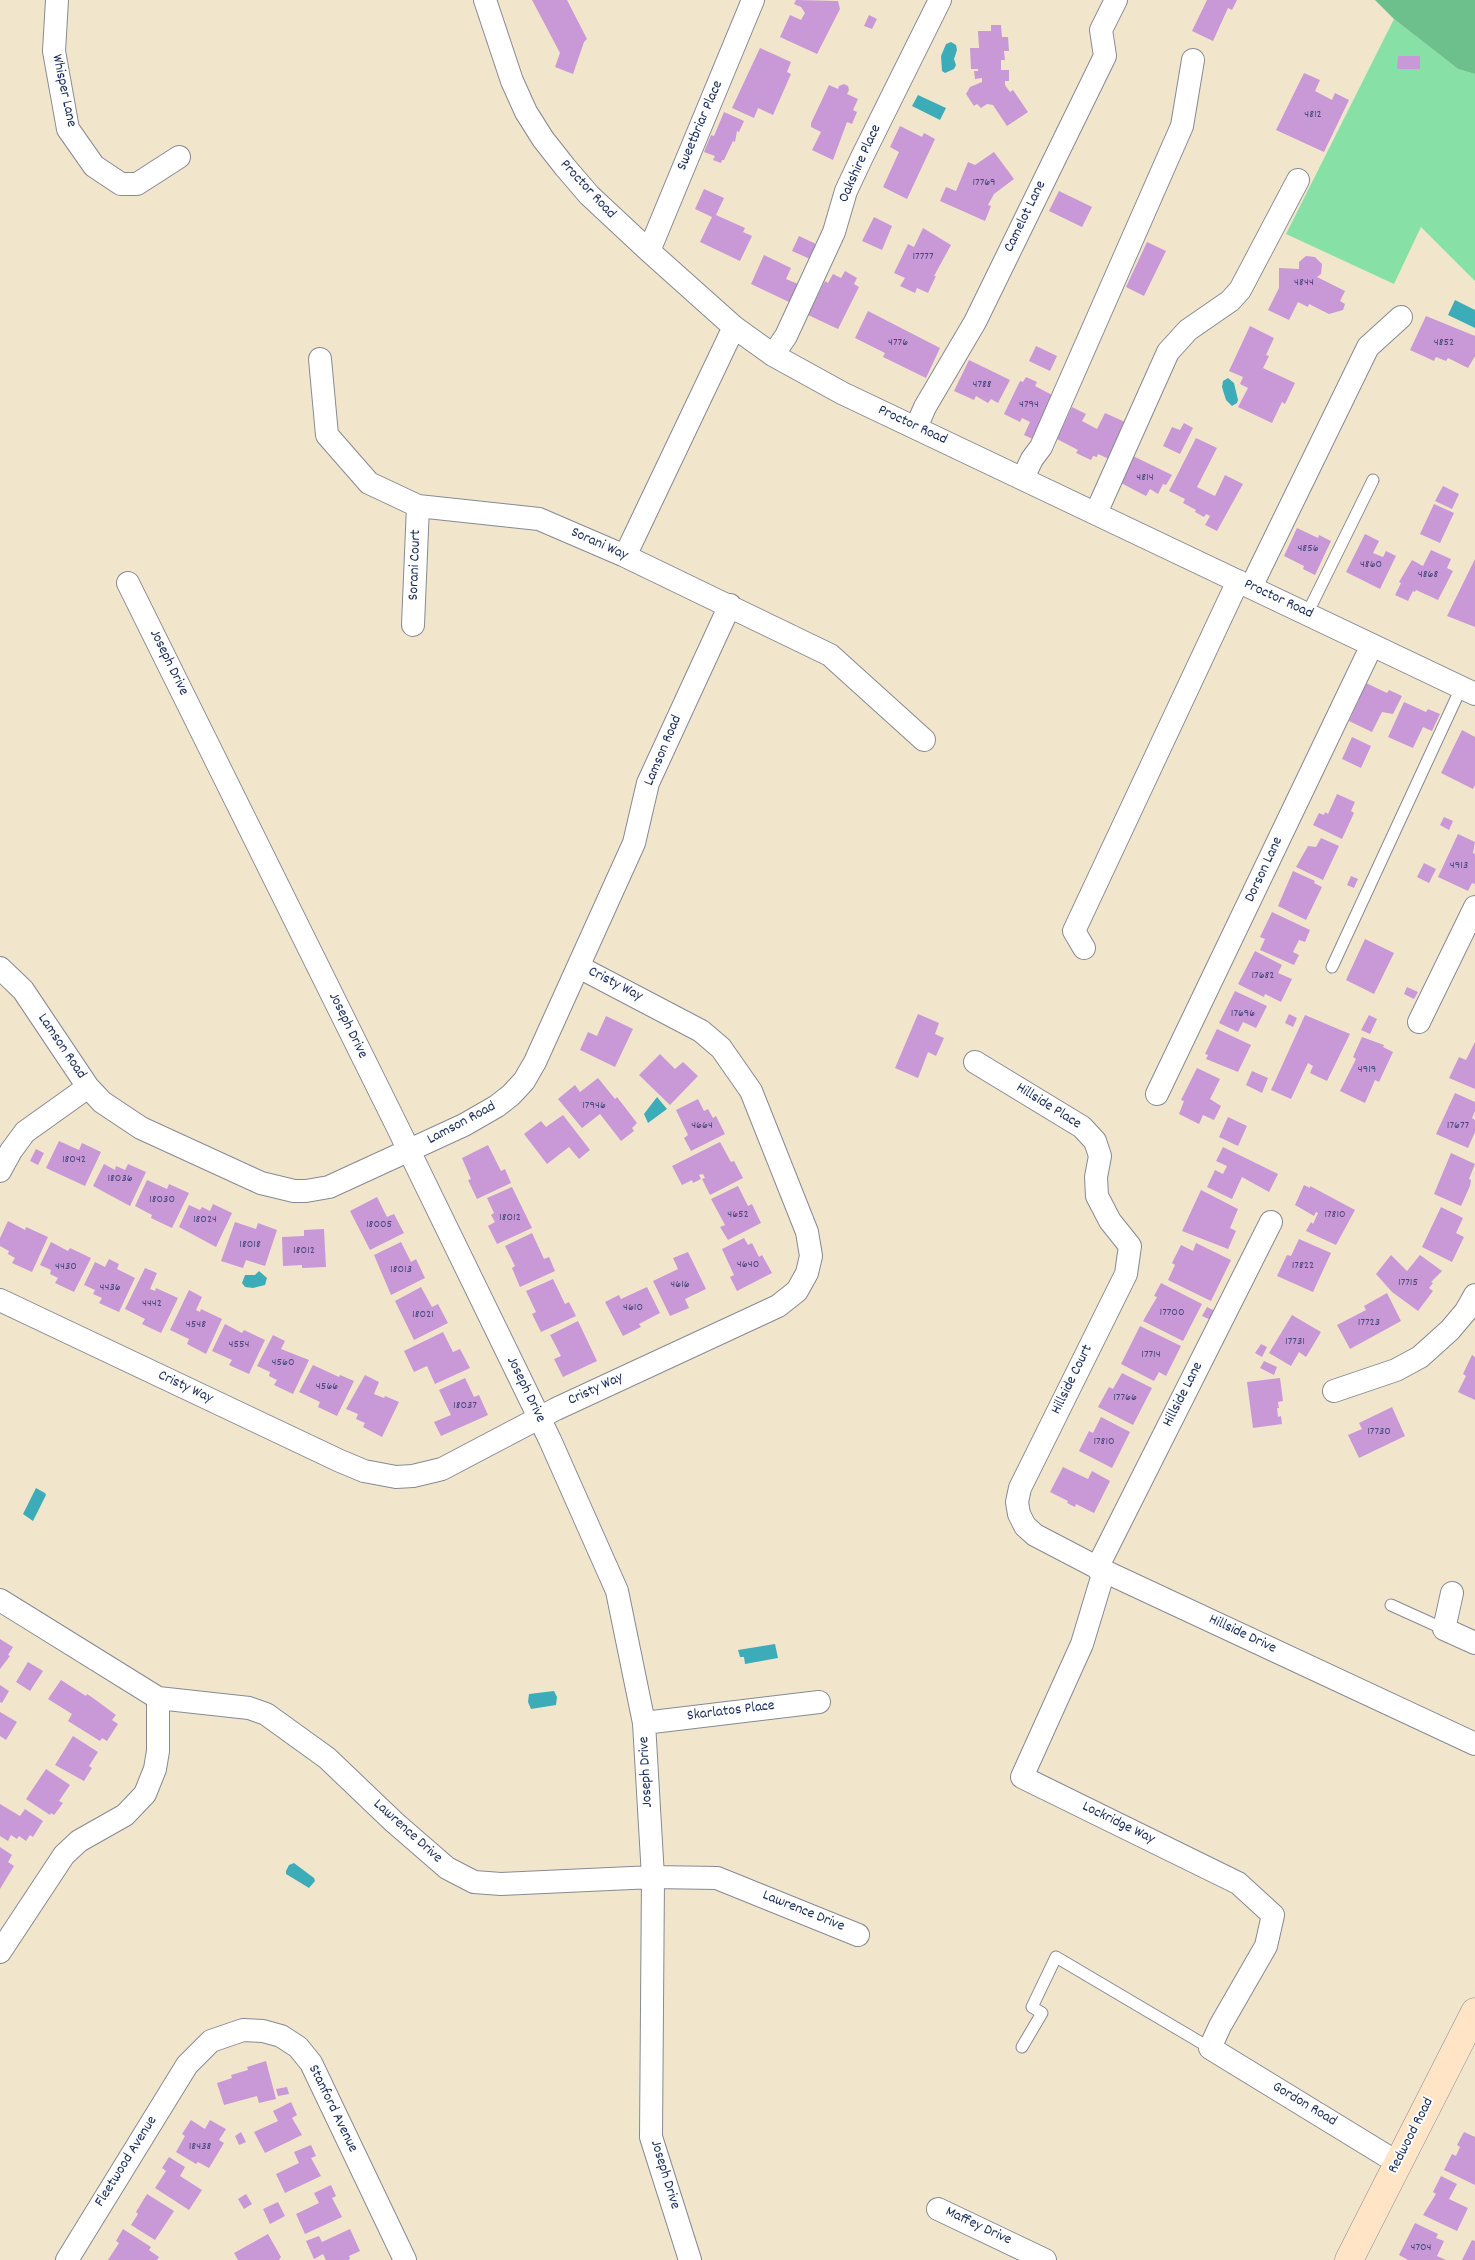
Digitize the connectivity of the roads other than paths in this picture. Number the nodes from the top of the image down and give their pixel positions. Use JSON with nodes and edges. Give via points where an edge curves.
{"nodes":[{"id":1,"x":57,"y":0,"type":"edge"},
{"id":2,"x":485,"y":0,"type":"edge"},
{"id":3,"x":753,"y":0,"type":"edge"},
{"id":4,"x":940,"y":0,"type":"edge"},
{"id":5,"x":1116,"y":0,"type":"edge"},
{"id":6,"x":1193,"y":60,"type":"dead end"},
{"id":7,"x":179,"y":157,"type":"dead end"},
{"id":8,"x":1298,"y":180,"type":"dead end"},
{"id":9,"x":649,"y":251,"type":"junction"},
{"id":10,"x":1401,"y":317,"type":"dead end"},
{"id":11,"x":734,"y":327,"type":"junction"},
{"id":12,"x":773,"y":355,"type":"junction"},
{"id":13,"x":320,"y":359,"type":"dead end"},
{"id":14,"x":916,"y":428,"type":"junction"},
{"id":15,"x":1022,"y":478,"type":"junction"},
{"id":16,"x":1373,"y":480,"type":"dead end"},
{"id":17,"x":418,"y":506,"type":"junction"},
{"id":18,"x":1096,"y":513,"type":"junction"},
{"id":19,"x":625,"y":556,"type":"junction"},
{"id":20,"x":128,"y":583,"type":"dead end"},
{"id":21,"x":1244,"y":584,"type":"junction"},
{"id":22,"x":730,"y":605,"type":"junction"},
{"id":23,"x":1307,"y":614,"type":"junction"},
{"id":24,"x":413,"y":625,"type":"dead end"},
{"id":25,"x":1372,"y":645,"type":"junction"},
{"id":26,"x":1468,"y":691,"type":"edge"},
{"id":27,"x":924,"y":740,"type":"dead end"},
{"id":28,"x":1475,"y":907,"type":"edge"},
{"id":29,"x":1084,"y":948,"type":"dead end"},
{"id":30,"x":579,"y":967,"type":"junction"},
{"id":31,"x":1332,"y":967,"type":"dead end"},
{"id":32,"x":0,"y":968,"type":"edge"},
{"id":33,"x":1419,"y":1022,"type":"dead end"},
{"id":34,"x":975,"y":1062,"type":"dead end"},
{"id":35,"x":88,"y":1087,"type":"junction"},
{"id":36,"x":1157,"y":1094,"type":"dead end"},
{"id":37,"x":409,"y":1150,"type":"junction"},
{"id":38,"x":0,"y":1171,"type":"edge"},
{"id":39,"x":1271,"y":1222,"type":"dead end"},
{"id":40,"x":1130,"y":1246,"type":"joint"},
{"id":41,"x":1475,"y":1295,"type":"edge"},
{"id":42,"x":0,"y":1300,"type":"edge"},
{"id":43,"x":1334,"y":1391,"type":"dead end"},
{"id":44,"x":539,"y":1418,"type":"junction"},
{"id":45,"x":1018,"y":1514,"type":"joint"},
{"id":46,"x":1100,"y":1569,"type":"junction"},
{"id":47,"x":1452,"y":1593,"type":"dead end"},
{"id":48,"x":0,"y":1600,"type":"edge"},
{"id":49,"x":1391,"y":1606,"type":"dead end"},
{"id":50,"x":1444,"y":1629,"type":"junction"},
{"id":51,"x":1475,"y":1643,"type":"edge"},
{"id":52,"x":158,"y":1698,"type":"junction"},
{"id":53,"x":819,"y":1702,"type":"dead end"},
{"id":54,"x":644,"y":1723,"type":"junction"},
{"id":55,"x":1475,"y":1744,"type":"edge"},
{"id":56,"x":653,"y":1877,"type":"junction"},
{"id":57,"x":858,"y":1935,"type":"dead end"},
{"id":58,"x":0,"y":1952,"type":"edge"},
{"id":59,"x":1475,"y":2012,"type":"edge"},
{"id":60,"x":1468,"y":2042,"type":"edge"},
{"id":61,"x":1022,"y":2047,"type":"dead end"},
{"id":62,"x":1210,"y":2048,"type":"junction"},
{"id":63,"x":187,"y":2065,"type":"joint"},
{"id":64,"x":1398,"y":2163,"type":"junction"},
{"id":65,"x":938,"y":2209,"type":"dead end"},
{"id":66,"x":67,"y":2260,"type":"edge"},
{"id":67,"x":405,"y":2260,"type":"edge"},
{"id":68,"x":690,"y":2260,"type":"edge"},
{"id":69,"x":1045,"y":2260,"type":"edge"},
{"id":70,"x":1349,"y":2260,"type":"edge"}],
"edges":[{"from":1,"to":7,"type":"street","name":"Whisper Lane","via":[[54,51],[68,129],[94,166],[120,184],[136,184]]},
{"from":2,"to":9,"type":"street","name":"Proctor Road","via":[[512,81],[543,139],[589,195]]},
{"from":3,"to":9,"type":"street","name":"Sweetbriar Place"},
{"from":4,"to":12,"type":"street","name":"Oakshire Place","via":[[846,191],[834,232],[786,336]]},
{"from":5,"to":14,"type":"street","name":"Camelot Lane","via":[[1101,30],[1105,56],[975,322]]},
{"from":6,"to":15,"type":"street","via":[[1182,126],[1041,447]]},
{"from":8,"to":18,"type":"street","via":[[1240,290],[1230,301],[1188,330],[1168,352]]},
{"from":9,"to":11,"type":"street","name":"Proctor Road"},
{"from":10,"to":21,"type":"street","via":[[1368,348]]},
{"from":11,"to":12,"type":"street","name":"Proctor Road"},
{"from":11,"to":19,"type":"street"},
{"from":12,"to":14,"type":"street","name":"Proctor Road","via":[[805,375]]},
{"from":13,"to":17,"type":"street","name":"Sorani Way","via":[[327,435],[369,483]]},
{"from":14,"to":15,"type":"street","name":"Proctor Road"},
{"from":15,"to":18,"type":"street","name":"Proctor Road"},
{"from":16,"to":23,"type":"lane"},
{"from":17,"to":19,"type":"street","name":"Sorani Way","via":[[539,519]]},
{"from":17,"to":24,"type":"street","name":"Sorani Court"},
{"from":18,"to":21,"type":"street","name":"Proctor Road"},
{"from":19,"to":22,"type":"street","name":"Sorani Way"},
{"from":20,"to":37,"type":"street","name":"Joseph Drive"},
{"from":21,"to":23,"type":"street","name":"Proctor Road"},
{"from":21,"to":29,"type":"street","via":[[1074,931]]},
{"from":22,"to":27,"type":"street","name":"Sorani Way","via":[[830,655]]},
{"from":22,"to":30,"type":"street","name":"Lamson Road","via":[[648,783],[634,843]]},
{"from":23,"to":25,"type":"street","name":"Proctor Road"},
{"from":25,"to":26,"type":"street","name":"Proctor Road"},
{"from":25,"to":36,"type":"street","name":"Dorson Lane"},
{"from":26,"to":31,"type":"lane"},
{"from":28,"to":33,"type":"street"},
{"from":30,"to":37,"type":"street","name":"Lamson Road","via":[[535,1062],[511,1095],[464,1125]]},
{"from":30,"to":44,"type":"street","name":"Cristy Way","via":[[679,1017],[721,1048],[751,1091],[807,1232],[811,1256],[807,1273],[797,1291],[778,1306]]},
{"from":32,"to":35,"type":"street","name":"Lamson Road","via":[[24,990]]},
{"from":34,"to":40,"type":"street","name":"Hillside Place","via":[[1082,1127],[1095,1140],[1100,1156],[1097,1196],[1110,1221]]},
{"from":35,"to":37,"type":"street","name":"Lamson Road","via":[[115,1113],[141,1128],[249,1179],[283,1190],[329,1187]]},
{"from":35,"to":38,"type":"street","via":[[25,1132]]},
{"from":37,"to":44,"type":"street","name":"Joseph Drive"},
{"from":39,"to":46,"type":"street","name":"Hillside Lane"},
{"from":40,"to":45,"type":"street","name":"Hillside Court","via":[[1126,1274],[1020,1488]]},
{"from":41,"to":43,"type":"street","via":[[1450,1330],[1420,1356],[1396,1370]]},
{"from":42,"to":44,"type":"street","name":"Cristy Way","via":[[340,1460],[379,1475],[413,1476],[442,1469]]},
{"from":44,"to":54,"type":"street","name":"Joseph Drive","via":[[617,1591]]},
{"from":45,"to":46,"type":"street","name":"Hillside Drive","via":[[1035,1535]]},
{"from":46,"to":55,"type":"street","name":"Hillside Drive"},
{"from":46,"to":62,"type":"street","name":"Lockridge Way","via":[[1082,1644],[1022,1777],[1238,1883],[1273,1915],[1266,1946]]},
{"from":47,"to":50,"type":"street"},
{"from":48,"to":52,"type":"street","name":"Lawrence Drive"},
{"from":49,"to":50,"type":"lane"},
{"from":50,"to":51,"type":"street"},
{"from":52,"to":56,"type":"street","name":"Lawrence Drive","via":[[249,1708],[266,1714],[327,1758],[447,1868],[474,1882],[501,1884]]},
{"from":52,"to":58,"type":"street","via":[[158,1751],[145,1794],[124,1815],[79,1841],[64,1855]]},
{"from":53,"to":54,"type":"street","name":"Skarlatos Place"},
{"from":54,"to":56,"type":"street","name":"Joseph Drive"},
{"from":56,"to":57,"type":"street","name":"Lawrence Drive","via":[[717,1878]]},
{"from":56,"to":68,"type":"street","name":"Joseph Drive","via":[[651,2137]]},
{"from":59,"to":60,"type":"main road","name":"Redwood Road"},
{"from":60,"to":64,"type":"main road","name":"Redwood Road"},
{"from":61,"to":62,"type":"lane","via":[[1042,2012],[1032,2007],[1056,1957]]},
{"from":62,"to":64,"type":"street","name":"Gordon Road"},
{"from":63,"to":66,"type":"street","name":"Fleetwood Avenue"},
{"from":63,"to":67,"type":"street","name":"Stanford Avenue","via":[[211,2041],[243,2030],[281,2036],[298,2047],[310,2063]]},
{"from":64,"to":70,"type":"main road","name":"Redwood Road"},
{"from":65,"to":69,"type":"street","name":"Maffey Drive"}]}
